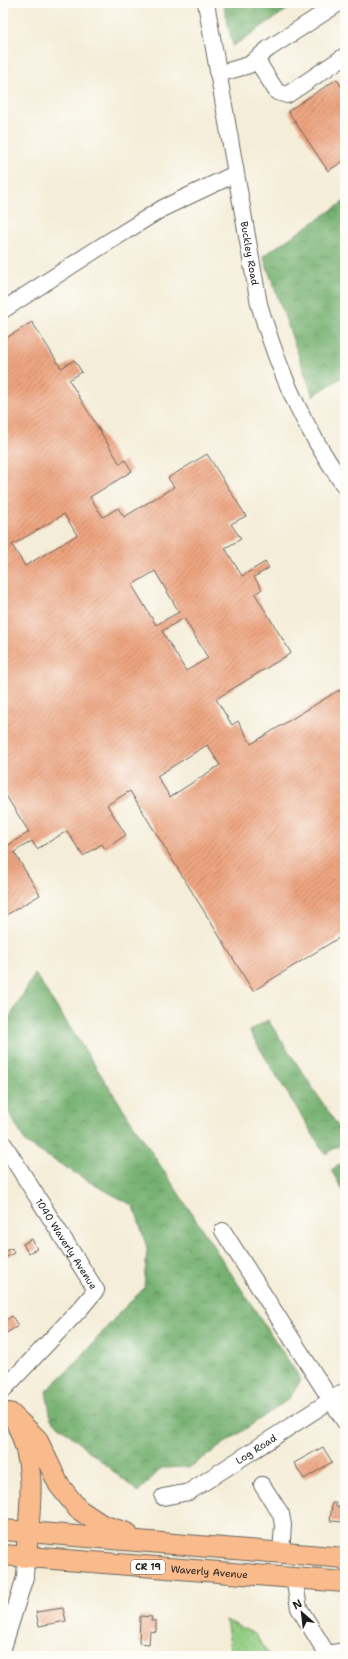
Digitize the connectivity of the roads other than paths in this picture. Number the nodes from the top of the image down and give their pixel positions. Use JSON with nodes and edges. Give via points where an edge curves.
{"nodes":[{"id":1,"x":206,"y":3,"type":"edge"},
{"id":2,"x":339,"y":3,"type":"edge"},
{"id":3,"x":345,"y":56,"type":"edge"},
{"id":4,"x":256,"y":59,"type":"junction"},
{"id":5,"x":218,"y":74,"type":"junction"},
{"id":6,"x":235,"y":174,"type":"junction"},
{"id":7,"x":3,"y":310,"type":"edge"},
{"id":8,"x":345,"y":487,"type":"edge"},
{"id":9,"x":3,"y":1143,"type":"edge"},
{"id":10,"x":223,"y":1231,"type":"dead end"},
{"id":11,"x":3,"y":1390,"type":"edge"},
{"id":12,"x":338,"y":1395,"type":"edge"},
{"id":13,"x":7,"y":1408,"type":"edge"},
{"id":14,"x":345,"y":1422,"type":"edge"},
{"id":15,"x":262,"y":1485,"type":"dead end"},
{"id":16,"x":163,"y":1497,"type":"dead end"},
{"id":17,"x":3,"y":1530,"type":"edge"},
{"id":18,"x":28,"y":1533,"type":"junction"},
{"id":19,"x":172,"y":1544,"type":"junction"},
{"id":20,"x":281,"y":1553,"type":"junction"},
{"id":21,"x":3,"y":1555,"type":"edge"},
{"id":22,"x":26,"y":1557,"type":"junction"},
{"id":23,"x":345,"y":1558,"type":"edge"},
{"id":24,"x":294,"y":1578,"type":"junction"},
{"id":25,"x":345,"y":1582,"type":"edge"},
{"id":26,"x":3,"y":1648,"type":"edge"},
{"id":27,"x":345,"y":1651,"type":"edge"}],
"edges":[{"from":1,"to":5,"type":"street","name":"Buckley Road"},
{"from":2,"to":4,"type":"street"},
{"from":3,"to":4,"type":"street","via":[[287,95],[277,92]]},
{"from":4,"to":5,"type":"street","via":[[249,65]]},
{"from":5,"to":6,"type":"street","name":"Buckley Road"},
{"from":6,"to":7,"type":"street","via":[[163,208]]},
{"from":6,"to":8,"type":"street","name":"Buckley Road","via":[[254,282],[266,325],[296,404]]},
{"from":9,"to":11,"type":"street","name":"1040 Waverly Avenue","via":[[96,1290]]},
{"from":10,"to":12,"type":"street"},
{"from":12,"to":14,"type":"street"},
{"from":12,"to":16,"type":"street","name":"Log Road","via":[[189,1492]]},
{"from":13,"to":18,"type":"main road","via":[[24,1440],[29,1462],[31,1484]]},
{"from":13,"to":19,"type":"main road","via":[[37,1439],[62,1489],[85,1515],[111,1529]]},
{"from":15,"to":20,"type":"street","via":[[281,1514]]},
{"from":17,"to":18,"type":"main road"},
{"from":18,"to":19,"type":"main road"},
{"from":18,"to":22,"type":"main road"},
{"from":19,"to":20,"type":"main road"},
{"from":20,"to":23,"type":"main road"},
{"from":21,"to":22,"type":"main road","number":"CR 19"},
{"from":22,"to":24,"type":"main road","name":"Waverly Avenue","number":"CR 19"},
{"from":22,"to":26,"type":"street","via":[[25,1577]]},
{"from":24,"to":25,"type":"main road","name":"Waverly Avenue","number":"CR 19"},
{"from":24,"to":27,"type":"street","via":[[299,1608],[328,1654]]}]}
